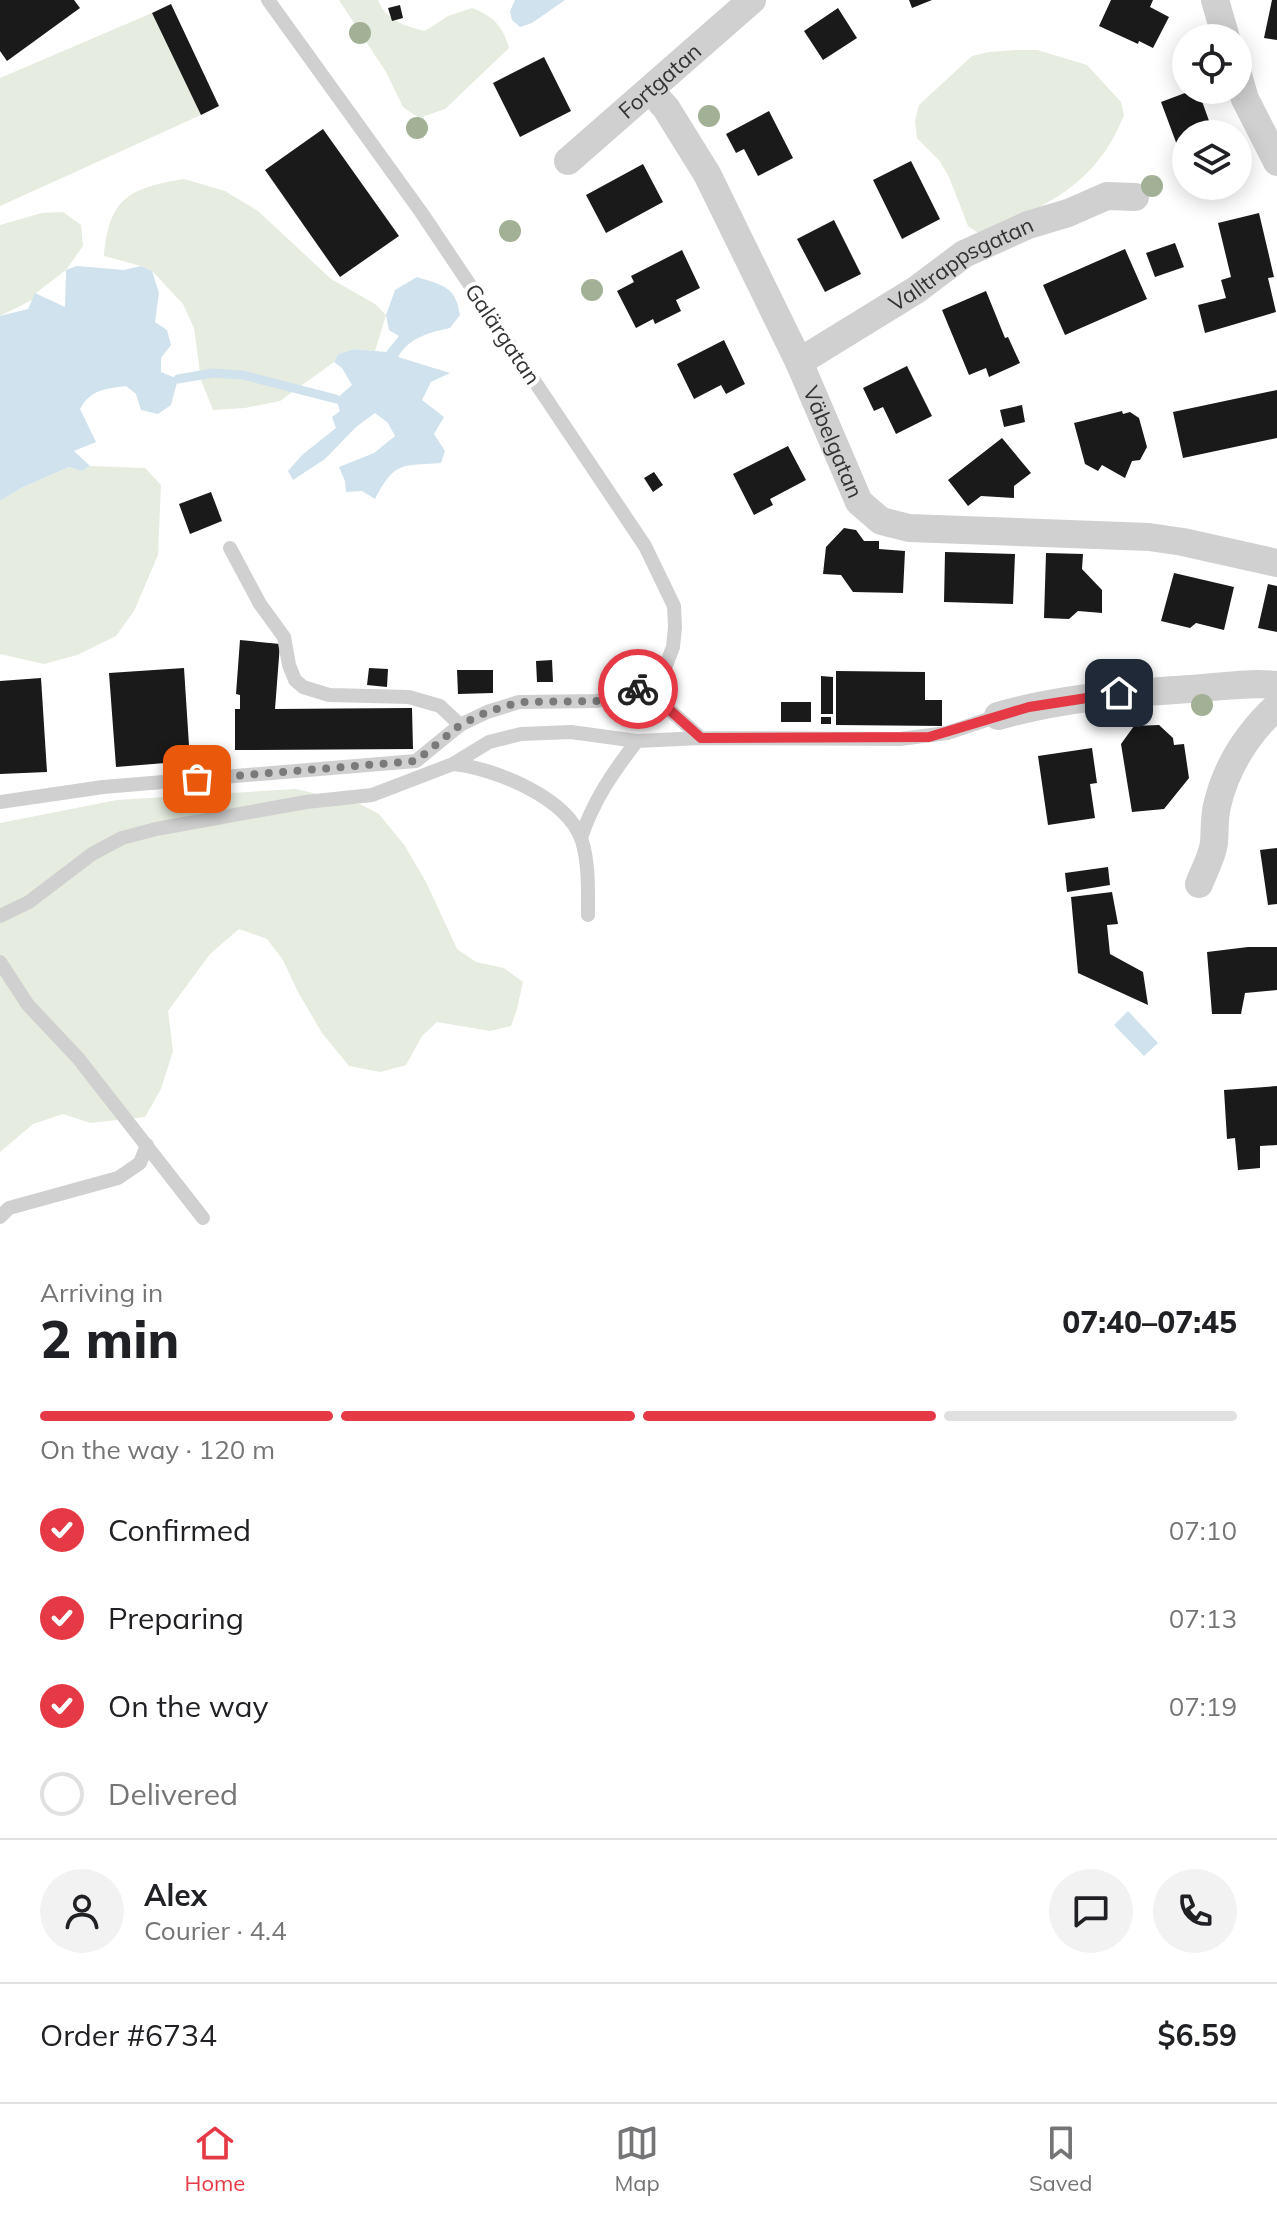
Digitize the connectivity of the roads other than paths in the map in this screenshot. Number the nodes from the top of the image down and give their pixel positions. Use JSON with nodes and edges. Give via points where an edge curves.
{"nodes":[{"id":1,"x":268,"y":0,"type":"edge"},
{"id":2,"x":752,"y":0,"type":"edge"},
{"id":3,"x":1215,"y":0,"type":"edge"},
{"id":4,"x":1222,"y":24,"type":"edge"},
{"id":5,"x":650,"y":90,"type":"junction"},
{"id":6,"x":1248,"y":104,"type":"edge"},
{"id":7,"x":568,"y":161,"type":"dead end"},
{"id":8,"x":1277,"y":162,"type":"edge"},
{"id":9,"x":1135,"y":197,"type":"dead end"},
{"id":10,"x":799,"y":362,"type":"junction"},
{"id":11,"x":230,"y":548,"type":"dead end"},
{"id":12,"x":1277,"y":563,"type":"edge"},
{"id":13,"x":650,"y":685,"type":"junction"},
{"id":14,"x":1277,"y":685,"type":"edge"},
{"id":15,"x":1277,"y":706,"type":"edge"},
{"id":16,"x":998,"y":716,"type":"joint"},
{"id":17,"x":460,"y":725,"type":"junction"},
{"id":18,"x":701,"y":738,"type":"junction"},
{"id":19,"x":637,"y":741,"type":"junction"},
{"id":20,"x":453,"y":764,"type":"junction"},
{"id":21,"x":0,"y":802,"type":"edge"},
{"id":22,"x":581,"y":838,"type":"junction"},
{"id":23,"x":1199,"y":884,"type":"dead end"},
{"id":24,"x":588,"y":915,"type":"dead end"},
{"id":25,"x":0,"y":916,"type":"edge"},
{"id":26,"x":0,"y":962,"type":"edge"},
{"id":27,"x":147,"y":1145,"type":"junction"},
{"id":28,"x":0,"y":1217,"type":"edge"},
{"id":29,"x":203,"y":1218,"type":"dead end"}],
"edges":[{"from":1,"to":13,"type":"lane","name":"Galärgatan","via":[[421,212],[645,546],[674,606],[675,627],[665,668]]},
{"from":2,"to":5,"type":"street","name":"Fortgatan"},
{"from":3,"to":4,"type":"street"},
{"from":5,"to":7,"type":"street","name":"Fortgatan"},
{"from":5,"to":10,"type":"street","name":"Väbelgatan","via":[[707,174]]},
{"from":6,"to":8,"type":"street"},
{"from":9,"to":10,"type":"street","name":"Valltrappsgatan","via":[[1107,196],[964,254]]},
{"from":10,"to":12,"type":"street","name":"Väbelgatan","via":[[859,502],[881,521],[909,528],[1168,539]]},
{"from":11,"to":17,"type":"lane","via":[[284,637],[289,665],[303,687],[329,695],[409,697],[440,706]]},
{"from":13,"to":17,"type":"lane","via":[[597,701],[519,702]]},
{"from":13,"to":18,"type":"lane"},
{"from":14,"to":16,"type":"street","via":[[1099,695]]},
{"from":15,"to":23,"type":"street","via":[[1244,742],[1229,769],[1217,807],[1214,845]]},
{"from":16,"to":18,"type":"lane","via":[[929,737]]},
{"from":17,"to":21,"type":"lane","via":[[416,761],[103,787]]},
{"from":18,"to":19,"type":"lane"},
{"from":19,"to":20,"type":"lane","via":[[571,732],[521,734],[489,742]]},
{"from":19,"to":22,"type":"lane","via":[[610,776]]},
{"from":20,"to":22,"type":"lane","via":[[525,786],[550,802]]},
{"from":20,"to":25,"type":"lane","via":[[372,795],[306,802],[122,838]]},
{"from":22,"to":24,"type":"lane"},
{"from":26,"to":27,"type":"lane","via":[[28,1005]]},
{"from":27,"to":28,"type":"lane","via":[[140,1163],[118,1178],[9,1208]]},
{"from":27,"to":29,"type":"lane"}]}
